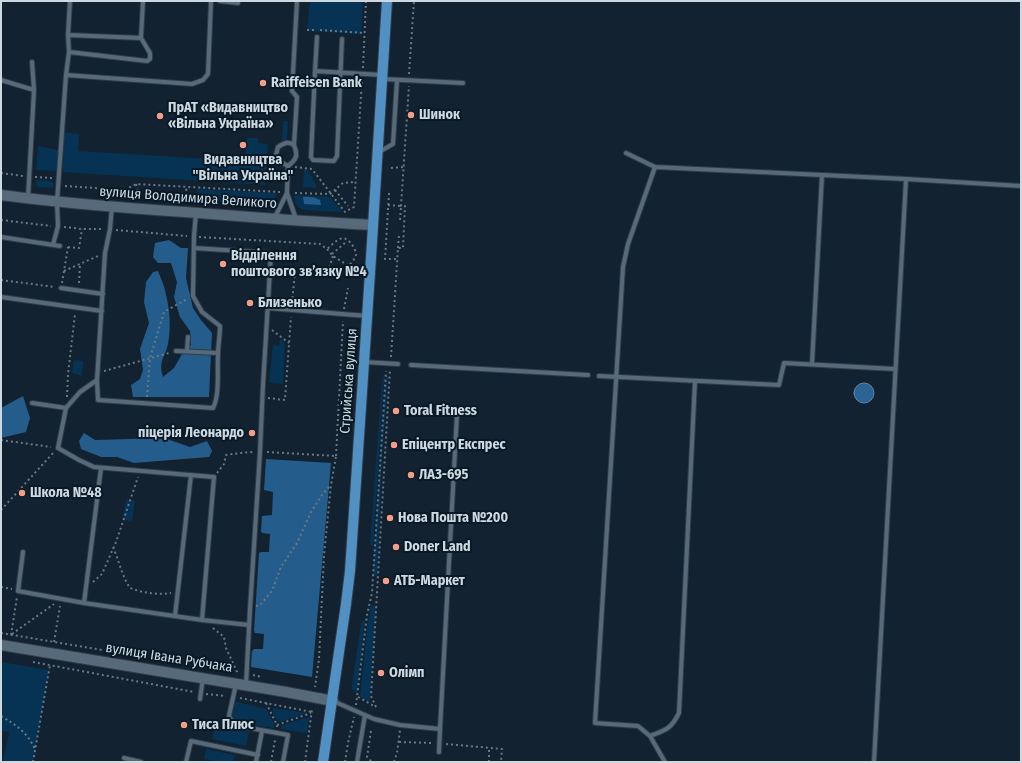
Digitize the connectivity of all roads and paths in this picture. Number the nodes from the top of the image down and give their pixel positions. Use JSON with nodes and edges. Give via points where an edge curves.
{"nodes":[{"id":1,"x":70,"y":1,"type":"edge"},
{"id":2,"x":143,"y":1,"type":"edge"},
{"id":3,"x":211,"y":1,"type":"edge"},
{"id":4,"x":220,"y":1,"type":"edge"},
{"id":5,"x":297,"y":1,"type":"edge"},
{"id":6,"x":366,"y":1,"type":"edge"},
{"id":7,"x":387,"y":1,"type":"edge"},
{"id":8,"x":238,"y":3,"type":"dead end"},
{"id":9,"x":307,"y":30,"type":"dead end"},
{"id":10,"x":364,"y":33,"type":"junction"},
{"id":11,"x":68,"y":35,"type":"junction"},
{"id":12,"x":317,"y":37,"type":"dead end"},
{"id":13,"x":141,"y":38,"type":"junction"},
{"id":14,"x":342,"y":39,"type":"dead end"},
{"id":15,"x":69,"y":52,"type":"junction"},
{"id":16,"x":32,"y":62,"type":"dead end"},
{"id":17,"x":315,"y":71,"type":"junction"},
{"id":18,"x":340,"y":72,"type":"junction"},
{"id":19,"x":363,"y":74,"type":"junction"},
{"id":20,"x":66,"y":75,"type":"junction"},
{"id":21,"x":382,"y":77,"type":"junction"},
{"id":22,"x":1,"y":80,"type":"edge"},
{"id":23,"x":397,"y":80,"type":"junction"},
{"id":24,"x":463,"y":84,"type":"dead end"},
{"id":25,"x":34,"y":90,"type":"junction"},
{"id":26,"x":294,"y":145,"type":"junction"},
{"id":27,"x":377,"y":153,"type":"junction"},
{"id":28,"x":626,"y":153,"type":"dead end"},
{"id":29,"x":288,"y":166,"type":"junction"},
{"id":30,"x":655,"y":167,"type":"junction"},
{"id":31,"x":391,"y":168,"type":"dead end"},
{"id":32,"x":1,"y":173,"type":"edge"},
{"id":33,"x":822,"y":175,"type":"junction"},
{"id":34,"x":23,"y":176,"type":"dead end"},
{"id":35,"x":34,"y":177,"type":"dead end"},
{"id":36,"x":53,"y":178,"type":"dead end"},
{"id":37,"x":906,"y":180,"type":"junction"},
{"id":38,"x":355,"y":182,"type":"junction"},
{"id":39,"x":59,"y":183,"type":"junction"},
{"id":40,"x":136,"y":184,"type":"junction"},
{"id":41,"x":1021,"y":186,"type":"edge"},
{"id":42,"x":189,"y":187,"type":"junction"},
{"id":43,"x":335,"y":190,"type":"junction"},
{"id":44,"x":138,"y":191,"type":"dead end"},
{"id":45,"x":280,"y":192,"type":"dead end"},
{"id":46,"x":287,"y":193,"type":"junction"},
{"id":47,"x":292,"y":193,"type":"dead end"},
{"id":48,"x":182,"y":194,"type":"dead end"},
{"id":49,"x":330,"y":194,"type":"junction"},
{"id":50,"x":389,"y":194,"type":"dead end"},
{"id":51,"x":1,"y":195,"type":"edge"},
{"id":52,"x":28,"y":199,"type":"junction"},
{"id":53,"x":57,"y":202,"type":"junction"},
{"id":54,"x":388,"y":205,"type":"junction"},
{"id":55,"x":112,"y":206,"type":"junction"},
{"id":56,"x":348,"y":206,"type":"dead end"},
{"id":57,"x":401,"y":206,"type":"junction"},
{"id":58,"x":196,"y":213,"type":"junction"},
{"id":59,"x":274,"y":219,"type":"junction"},
{"id":60,"x":1,"y":220,"type":"edge"},
{"id":61,"x":297,"y":221,"type":"junction"},
{"id":62,"x":400,"y":221,"type":"dead end"},
{"id":63,"x":373,"y":225,"type":"junction"},
{"id":64,"x":58,"y":226,"type":"junction"},
{"id":65,"x":82,"y":229,"type":"dead end"},
{"id":66,"x":399,"y":234,"type":"dead end"},
{"id":67,"x":1,"y":237,"type":"edge"},
{"id":68,"x":346,"y":242,"type":"dead end"},
{"id":69,"x":53,"y":245,"type":"junction"},
{"id":70,"x":60,"y":246,"type":"dead end"},
{"id":71,"x":194,"y":248,"type":"junction"},
{"id":72,"x":398,"y":248,"type":"junction"},
{"id":73,"x":327,"y":249,"type":"dead end"},
{"id":74,"x":105,"y":253,"type":"junction"},
{"id":75,"x":333,"y":256,"type":"junction"},
{"id":76,"x":397,"y":259,"type":"junction"},
{"id":77,"x":80,"y":264,"type":"junction"},
{"id":78,"x":64,"y":270,"type":"junction"},
{"id":79,"x":274,"y":270,"type":"dead end"},
{"id":80,"x":295,"y":272,"type":"junction"},
{"id":81,"x":1,"y":280,"type":"edge"},
{"id":82,"x":61,"y":288,"type":"junction"},
{"id":83,"x":348,"y":288,"type":"dead end"},
{"id":84,"x":78,"y":291,"type":"junction"},
{"id":85,"x":103,"y":294,"type":"junction"},
{"id":86,"x":1,"y":296,"type":"edge"},
{"id":87,"x":193,"y":296,"type":"junction"},
{"id":88,"x":76,"y":307,"type":"junction"},
{"id":89,"x":268,"y":308,"type":"junction"},
{"id":90,"x":292,"y":310,"type":"junction"},
{"id":91,"x":102,"y":311,"type":"junction"},
{"id":92,"x":343,"y":314,"type":"junction"},
{"id":93,"x":367,"y":316,"type":"junction"},
{"id":94,"x":267,"y":325,"type":"junction"},
{"id":95,"x":188,"y":337,"type":"dead end"},
{"id":96,"x":289,"y":343,"type":"junction"},
{"id":97,"x":176,"y":351,"type":"joint"},
{"id":98,"x":187,"y":352,"type":"junction"},
{"id":99,"x":218,"y":353,"type":"junction"},
{"id":100,"x":150,"y":358,"type":"junction"},
{"id":101,"x":364,"y":362,"type":"junction"},
{"id":102,"x":388,"y":364,"type":"junction"},
{"id":103,"x":398,"y":364,"type":"dead end"},
{"id":104,"x":812,"y":364,"type":"junction"},
{"id":105,"x":411,"y":365,"type":"dead end"},
{"id":106,"x":895,"y":369,"type":"junction"},
{"id":107,"x":98,"y":374,"type":"junction"},
{"id":108,"x":588,"y":375,"type":"dead end"},
{"id":109,"x":599,"y":376,"type":"dead end"},
{"id":110,"x":616,"y":377,"type":"junction"},
{"id":111,"x":97,"y":380,"type":"junction"},
{"id":112,"x":695,"y":381,"type":"junction"},
{"id":113,"x":262,"y":398,"type":"junction"},
{"id":114,"x":32,"y":403,"type":"dead end"},
{"id":115,"x":146,"y":404,"type":"junction"},
{"id":116,"x":66,"y":408,"type":"junction"},
{"id":117,"x":457,"y":414,"type":"dead end"},
{"id":118,"x":1,"y":440,"type":"edge"},
{"id":119,"x":58,"y":448,"type":"junction"},
{"id":120,"x":260,"y":452,"type":"junction"},
{"id":121,"x":336,"y":456,"type":"junction"},
{"id":122,"x":101,"y":468,"type":"junction"},
{"id":123,"x":142,"y":471,"type":"junction"},
{"id":124,"x":191,"y":475,"type":"junction"},
{"id":125,"x":214,"y":477,"type":"junction"},
{"id":126,"x":331,"y":485,"type":"junction"},
{"id":127,"x":1,"y":510,"type":"edge"},
{"id":128,"x":113,"y":547,"type":"junction"},
{"id":129,"x":23,"y":552,"type":"dead end"},
{"id":130,"x":1,"y":587,"type":"edge"},
{"id":131,"x":86,"y":590,"type":"junction"},
{"id":132,"x":18,"y":591,"type":"junction"},
{"id":133,"x":177,"y":592,"type":"junction"},
{"id":134,"x":372,"y":593,"type":"junction"},
{"id":135,"x":377,"y":593,"type":"junction"},
{"id":136,"x":61,"y":598,"type":"junction"},
{"id":137,"x":84,"y":603,"type":"junction"},
{"id":138,"x":250,"y":609,"type":"junction"},
{"id":139,"x":175,"y":616,"type":"junction"},
{"id":140,"x":202,"y":620,"type":"junction"},
{"id":141,"x":249,"y":625,"type":"junction"},
{"id":142,"x":54,"y":642,"type":"dead end"},
{"id":143,"x":1,"y":645,"type":"edge"},
{"id":144,"x":29,"y":661,"type":"dead end"},
{"id":145,"x":50,"y":665,"type":"junction"},
{"id":146,"x":203,"y":678,"type":"junction"},
{"id":147,"x":237,"y":679,"type":"junction"},
{"id":148,"x":246,"y":685,"type":"junction"},
{"id":149,"x":315,"y":687,"type":"dead end"},
{"id":150,"x":224,"y":691,"type":"dead end"},
{"id":151,"x":201,"y":693,"type":"junction"},
{"id":152,"x":223,"y":696,"type":"junction"},
{"id":153,"x":230,"y":697,"type":"dead end"},
{"id":154,"x":236,"y":697,"type":"dead end"},
{"id":155,"x":200,"y":699,"type":"dead end"},
{"id":156,"x":333,"y":701,"type":"junction"},
{"id":157,"x":266,"y":703,"type":"junction"},
{"id":158,"x":286,"y":703,"type":"dead end"},
{"id":159,"x":285,"y":707,"type":"junction"},
{"id":160,"x":355,"y":711,"type":"junction"},
{"id":161,"x":312,"y":712,"type":"junction"},
{"id":162,"x":364,"y":715,"type":"junction"},
{"id":163,"x":1,"y":716,"type":"edge"},
{"id":164,"x":277,"y":725,"type":"junction"},
{"id":165,"x":400,"y":725,"type":"junction"},
{"id":166,"x":440,"y":729,"type":"junction"},
{"id":167,"x":262,"y":730,"type":"junction"},
{"id":168,"x":371,"y":731,"type":"dead end"},
{"id":169,"x":276,"y":733,"type":"junction"},
{"id":170,"x":650,"y":736,"type":"junction"},
{"id":171,"x":398,"y":742,"type":"junction"},
{"id":172,"x":439,"y":744,"type":"junction"},
{"id":173,"x":489,"y":748,"type":"junction"},
{"id":174,"x":35,"y":750,"type":"junction"},
{"id":175,"x":439,"y":752,"type":"dead end"},
{"id":176,"x":258,"y":755,"type":"junction"},
{"id":177,"x":124,"y":758,"type":"dead end"},
{"id":178,"x":33,"y":762,"type":"edge"},
{"id":179,"x":141,"y":762,"type":"edge"},
{"id":180,"x":186,"y":762,"type":"edge"},
{"id":181,"x":256,"y":762,"type":"edge"},
{"id":182,"x":271,"y":762,"type":"edge"},
{"id":183,"x":283,"y":762,"type":"edge"},
{"id":184,"x":305,"y":762,"type":"edge"},
{"id":185,"x":323,"y":762,"type":"edge"},
{"id":186,"x":345,"y":762,"type":"edge"},
{"id":187,"x":357,"y":762,"type":"edge"},
{"id":188,"x":372,"y":762,"type":"edge"},
{"id":189,"x":394,"y":762,"type":"edge"},
{"id":190,"x":489,"y":762,"type":"edge"},
{"id":191,"x":501,"y":762,"type":"edge"},
{"id":192,"x":666,"y":762,"type":"edge"},
{"id":193,"x":874,"y":762,"type":"edge"}],
"edges":[{"from":1,"to":11,"type":"lane"},
{"from":2,"to":13,"type":"lane"},
{"from":3,"to":20,"type":"lane","via":[[208,74],[203,80],[192,84]]},
{"from":4,"to":8,"type":"lane"},
{"from":5,"to":26,"type":"lane","via":[[292,91],[297,98]]},
{"from":6,"to":10,"type":"path"},
{"from":7,"to":21,"type":"main road","name":"Стрийська вулиця"},
{"from":9,"to":10,"type":"path"},
{"from":10,"to":19,"type":"path"},
{"from":11,"to":13,"type":"lane"},
{"from":11,"to":15,"type":"lane"},
{"from":12,"to":17,"type":"lane"},
{"from":13,"to":15,"type":"lane","via":[[150,53],[150,59],[147,61]]},
{"from":14,"to":18,"type":"lane"},
{"from":15,"to":20,"type":"lane"},
{"from":16,"to":25,"type":"lane"},
{"from":17,"to":18,"type":"lane"},
{"from":17,"to":18,"type":"lane","via":[[311,158],[334,161],[337,156]]},
{"from":18,"to":19,"type":"lane"},
{"from":19,"to":21,"type":"lane"},
{"from":19,"to":38,"type":"path"},
{"from":20,"to":39,"type":"lane"},
{"from":21,"to":23,"type":"lane"},
{"from":21,"to":27,"type":"main road","name":"Стрийська вулиця"},
{"from":22,"to":25,"type":"lane"},
{"from":23,"to":24,"type":"lane"},
{"from":23,"to":27,"type":"lane","via":[[393,144]]},
{"from":25,"to":52,"type":"lane","via":[[30,121]]},
{"from":26,"to":29,"type":"lane","via":[[297,152],[295,161]]},
{"from":26,"to":29,"type":"lane","via":[[289,142],[278,147],[276,155]]},
{"from":27,"to":63,"type":"main road","name":"Стрийська вулиця"},
{"from":28,"to":30,"type":"lane"},
{"from":29,"to":46,"type":"lane"},
{"from":29,"to":49,"type":"path","via":[[312,169]]},
{"from":30,"to":33,"type":"lane"},
{"from":30,"to":110,"type":"lane","via":[[628,244],[623,267]]},
{"from":31,"to":57,"type":"path","via":[[404,167]]},
{"from":32,"to":34,"type":"path"},
{"from":33,"to":37,"type":"lane"},
{"from":33,"to":104,"type":"lane"},
{"from":35,"to":36,"type":"path"},
{"from":37,"to":41,"type":"lane"},
{"from":37,"to":106,"type":"lane"},
{"from":38,"to":43,"type":"path","via":[[343,183]]},
{"from":38,"to":49,"type":"path","via":[[354,207],[345,212]]},
{"from":39,"to":40,"type":"path","via":[[66,186],[125,190]]},
{"from":39,"to":53,"type":"lane"},
{"from":40,"to":42,"type":"path"},
{"from":40,"to":44,"type":"path"},
{"from":42,"to":45,"type":"path"},
{"from":42,"to":48,"type":"path"},
{"from":43,"to":49,"type":"path"},
{"from":43,"to":56,"type":"path"},
{"from":46,"to":59,"type":"lane"},
{"from":46,"to":61,"type":"lane"},
{"from":47,"to":49,"type":"path"},
{"from":50,"to":54,"type":"path"},
{"from":51,"to":52,"type":"main road","name":"вулиця Володимира Великого"},
{"from":52,"to":53,"type":"main road","name":"вулиця Володимира Великого"},
{"from":53,"to":55,"type":"main road","name":"вулиця Володимира Великого"},
{"from":53,"to":64,"type":"lane"},
{"from":54,"to":57,"type":"path"},
{"from":54,"to":76,"type":"path","via":[[384,258]]},
{"from":55,"to":58,"type":"main road","name":"вулиця Володимира Великого"},
{"from":55,"to":74,"type":"lane"},
{"from":57,"to":62,"type":"path"},
{"from":57,"to":72,"type":"path","via":[[405,206],[403,248]]},
{"from":58,"to":59,"type":"main road","name":"вулиця Володимира Великого"},
{"from":58,"to":71,"type":"lane"},
{"from":59,"to":61,"type":"main road","name":"вулиця Володимира Великого"},
{"from":60,"to":64,"type":"path"},
{"from":61,"to":63,"type":"main road","name":"вулиця Володимира Великого"},
{"from":63,"to":93,"type":"main road","name":"Стрийська вулиця"},
{"from":64,"to":69,"type":"lane"},
{"from":65,"to":78,"type":"path","via":[[78,248],[68,246]]},
{"from":66,"to":72,"type":"path"},
{"from":67,"to":69,"type":"lane"},
{"from":68,"to":75,"type":"path","via":[[332,254]]},
{"from":69,"to":70,"type":"lane"},
{"from":71,"to":87,"type":"lane"},
{"from":71,"to":89,"type":"lane","via":[[271,253]]},
{"from":72,"to":76,"type":"path"},
{"from":73,"to":75,"type":"path","via":[[340,238],[344,238],[356,250],[349,266]]},
{"from":74,"to":77,"type":"path"},
{"from":74,"to":85,"type":"lane"},
{"from":75,"to":80,"type":"path","via":[[327,274]]},
{"from":76,"to":102,"type":"path"},
{"from":77,"to":78,"type":"path"},
{"from":77,"to":84,"type":"path"},
{"from":78,"to":82,"type":"path"},
{"from":79,"to":80,"type":"path"},
{"from":80,"to":90,"type":"path"},
{"from":81,"to":82,"type":"path"},
{"from":82,"to":84,"type":"lane"},
{"from":83,"to":92,"type":"path"},
{"from":84,"to":85,"type":"lane"},
{"from":85,"to":91,"type":"lane"},
{"from":86,"to":88,"type":"lane"},
{"from":87,"to":99,"type":"lane","via":[[202,312],[220,326]]},
{"from":87,"to":100,"type":"path","via":[[164,312]]},
{"from":88,"to":91,"type":"lane"},
{"from":88,"to":116,"type":"path"},
{"from":89,"to":90,"type":"lane"},
{"from":89,"to":94,"type":"lane"},
{"from":90,"to":92,"type":"lane"},
{"from":90,"to":96,"type":"path"},
{"from":91,"to":107,"type":"lane"},
{"from":92,"to":93,"type":"lane"},
{"from":92,"to":121,"type":"path"},
{"from":93,"to":101,"type":"main road","name":"Стрийська вулиця"},
{"from":94,"to":96,"type":"path"},
{"from":94,"to":113,"type":"lane"},
{"from":95,"to":98,"type":"lane"},
{"from":96,"to":113,"type":"path","via":[[285,400]]},
{"from":97,"to":98,"type":"lane"},
{"from":97,"to":100,"type":"path"},
{"from":98,"to":99,"type":"lane"},
{"from":99,"to":115,"type":"lane","via":[[217,394],[213,408]]},
{"from":100,"to":107,"type":"path"},
{"from":100,"to":115,"type":"path"},
{"from":101,"to":102,"type":"lane"},
{"from":101,"to":156,"type":"main road","name":"Стрийська вулиця","via":[[350,571]]},
{"from":102,"to":103,"type":"lane"},
{"from":102,"to":134,"type":"path"},
{"from":102,"to":135,"type":"path"},
{"from":104,"to":106,"type":"lane"},
{"from":104,"to":112,"type":"lane","via":[[784,363],[779,385]]},
{"from":105,"to":108,"type":"lane"},
{"from":106,"to":193,"type":"lane"},
{"from":107,"to":111,"type":"lane"},
{"from":109,"to":110,"type":"lane"},
{"from":110,"to":112,"type":"lane"},
{"from":110,"to":170,"type":"lane","via":[[595,723],[638,726]]},
{"from":111,"to":115,"type":"lane","via":[[98,400]]},
{"from":111,"to":116,"type":"lane","via":[[80,392]]},
{"from":112,"to":170,"type":"lane","via":[[679,713],[666,730]]},
{"from":113,"to":120,"type":"lane"},
{"from":114,"to":116,"type":"lane"},
{"from":116,"to":119,"type":"lane"},
{"from":117,"to":166,"type":"lane"},
{"from":118,"to":119,"type":"path"},
{"from":119,"to":122,"type":"lane","via":[[94,467]]},
{"from":119,"to":127,"type":"path"},
{"from":120,"to":121,"type":"path"},
{"from":120,"to":125,"type":"path","via":[[226,455],[224,464]]},
{"from":120,"to":138,"type":"lane"},
{"from":121,"to":126,"type":"path"},
{"from":122,"to":123,"type":"lane"},
{"from":122,"to":131,"type":"lane"},
{"from":123,"to":124,"type":"lane"},
{"from":123,"to":128,"type":"path"},
{"from":124,"to":125,"type":"lane"},
{"from":124,"to":133,"type":"lane"},
{"from":125,"to":140,"type":"lane"},
{"from":126,"to":138,"type":"path","via":[[311,512],[297,543],[281,567],[272,591],[260,605]]},
{"from":126,"to":149,"type":"path"},
{"from":128,"to":131,"type":"path","via":[[102,574]]},
{"from":128,"to":133,"type":"path","via":[[124,580],[130,588],[158,594]]},
{"from":129,"to":132,"type":"lane"},
{"from":130,"to":132,"type":"path"},
{"from":131,"to":137,"type":"lane"},
{"from":132,"to":136,"type":"lane"},
{"from":132,"to":136,"type":"path","via":[[11,635]]},
{"from":133,"to":139,"type":"lane"},
{"from":134,"to":135,"type":"path"},
{"from":134,"to":135,"type":"path","via":[[367,615],[358,697],[376,707],[371,696]]},
{"from":136,"to":137,"type":"lane"},
{"from":136,"to":142,"type":"path"},
{"from":137,"to":139,"type":"lane"},
{"from":138,"to":141,"type":"lane"},
{"from":139,"to":140,"type":"lane"},
{"from":140,"to":141,"type":"lane"},
{"from":140,"to":147,"type":"path","via":[[224,637]]},
{"from":141,"to":148,"type":"lane"},
{"from":143,"to":146,"type":"main road","name":"вулиця Івана Рубчака"},
{"from":144,"to":145,"type":"path"},
{"from":145,"to":151,"type":"path"},
{"from":145,"to":174,"type":"path"},
{"from":146,"to":147,"type":"main road","name":"вулиця Івана Рубчака"},
{"from":146,"to":151,"type":"lane"},
{"from":147,"to":148,"type":"main road","name":"вулиця Івана Рубчака"},
{"from":147,"to":167,"type":"lane","via":[[229,716],[238,726]]},
{"from":148,"to":156,"type":"main road","name":"вулиця Івана Рубчака"},
{"from":150,"to":152,"type":"path"},
{"from":151,"to":152,"type":"path"},
{"from":151,"to":155,"type":"lane"},
{"from":152,"to":153,"type":"path"},
{"from":154,"to":157,"type":"path"},
{"from":156,"to":160,"type":"lane"},
{"from":156,"to":185,"type":"main road","name":"Стрийська вулиця"},
{"from":157,"to":159,"type":"path"},
{"from":157,"to":164,"type":"path"},
{"from":158,"to":159,"type":"path"},
{"from":159,"to":161,"type":"path"},
{"from":160,"to":162,"type":"lane"},
{"from":160,"to":186,"type":"path"},
{"from":161,"to":164,"type":"path"},
{"from":161,"to":184,"type":"path"},
{"from":162,"to":165,"type":"lane"},
{"from":162,"to":187,"type":"lane"},
{"from":163,"to":174,"type":"path","via":[[23,731]]},
{"from":164,"to":169,"type":"path"},
{"from":165,"to":166,"type":"lane"},
{"from":165,"to":171,"type":"path"},
{"from":166,"to":172,"type":"lane"},
{"from":167,"to":169,"type":"lane"},
{"from":167,"to":176,"type":"lane"},
{"from":168,"to":188,"type":"path","via":[[367,757]]},
{"from":169,"to":182,"type":"path"},
{"from":169,"to":183,"type":"lane","via":[[288,735]]},
{"from":170,"to":192,"type":"lane"},
{"from":171,"to":172,"type":"path"},
{"from":171,"to":189,"type":"path"},
{"from":172,"to":173,"type":"path"},
{"from":172,"to":175,"type":"lane"},
{"from":173,"to":190,"type":"path"},
{"from":173,"to":191,"type":"path","via":[[502,749]]},
{"from":174,"to":178,"type":"path"},
{"from":176,"to":180,"type":"lane","via":[[191,741]]},
{"from":176,"to":181,"type":"lane"},
{"from":177,"to":179,"type":"lane"}]}
